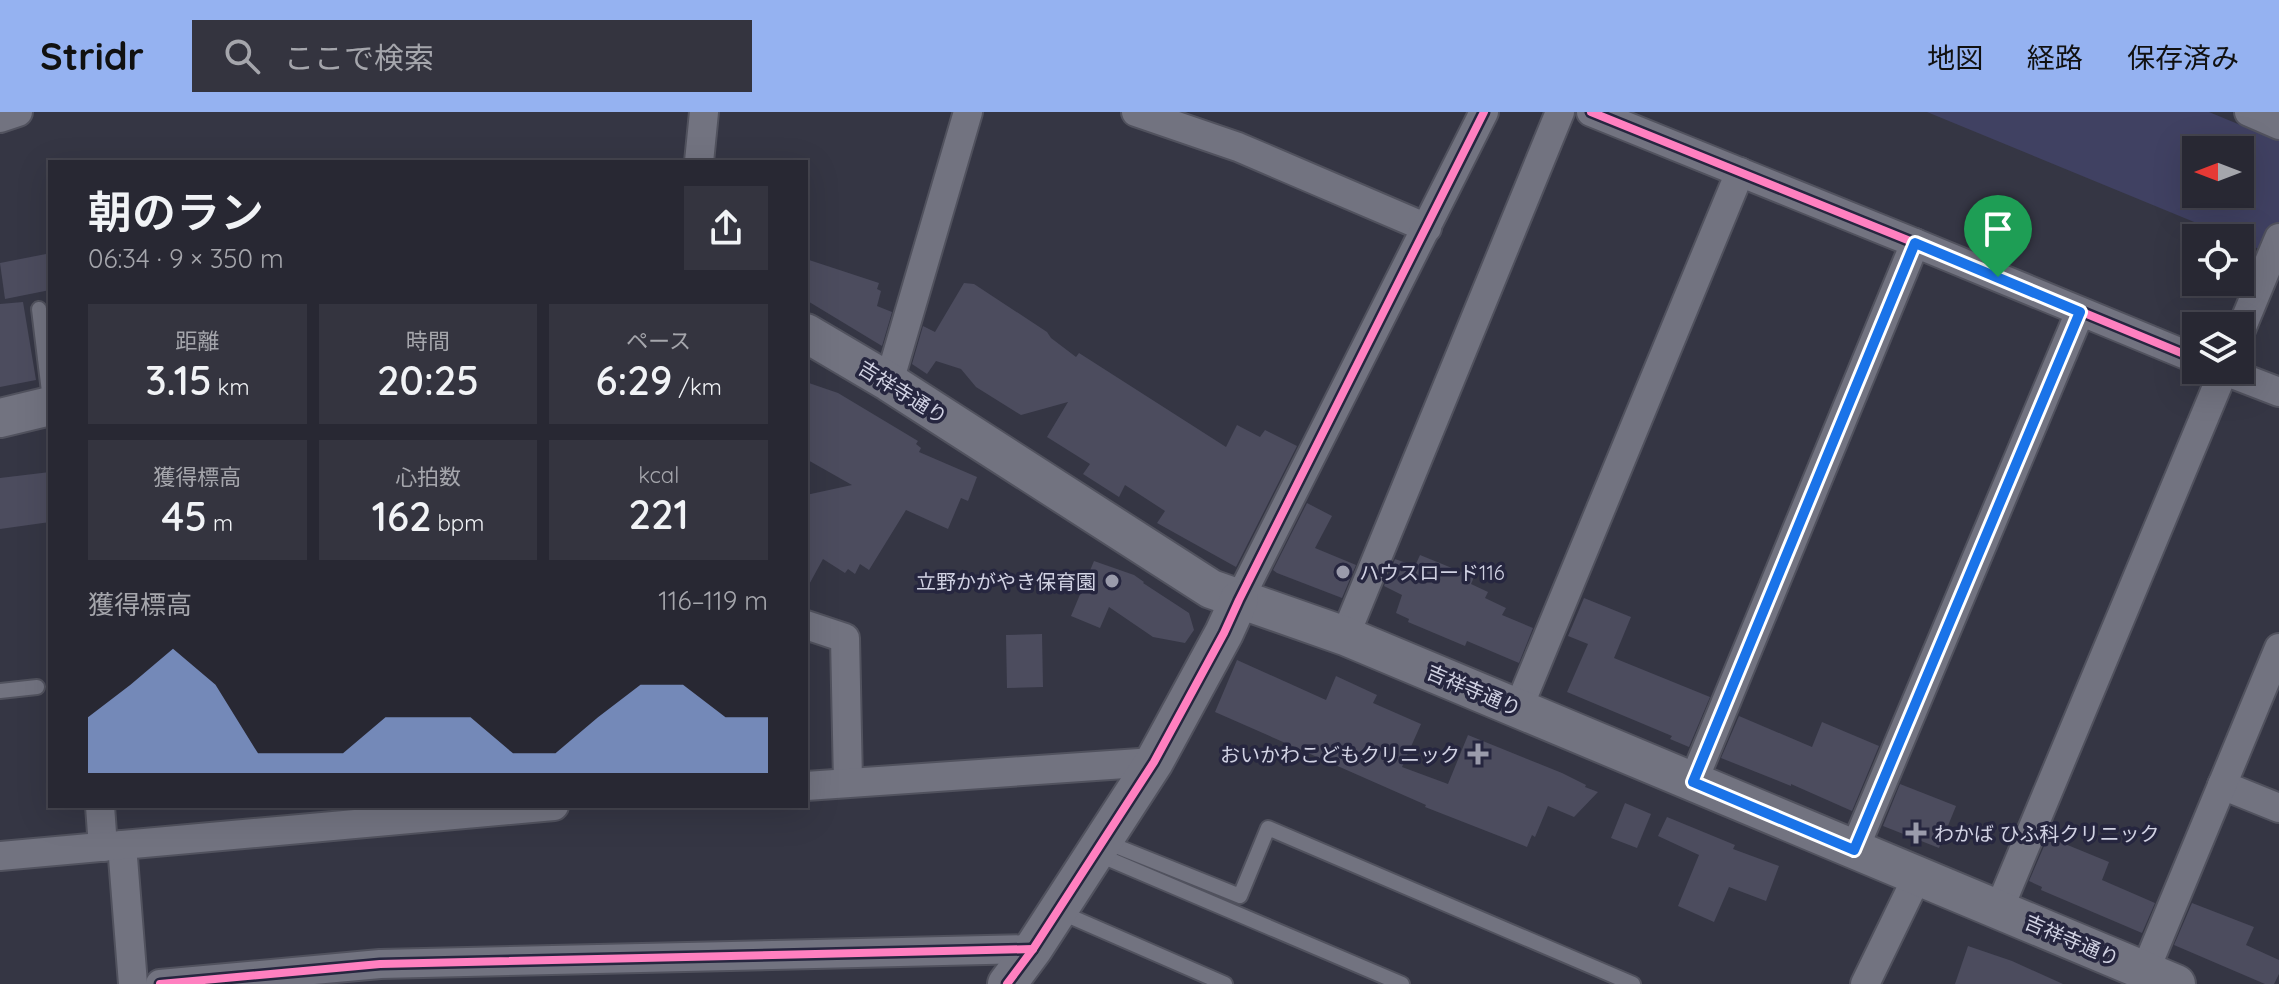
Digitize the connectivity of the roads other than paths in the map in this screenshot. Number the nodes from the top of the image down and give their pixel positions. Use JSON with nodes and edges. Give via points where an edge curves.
{"nodes":[{"id":1,"x":18,"y":112,"type":"edge"},
{"id":2,"x":704,"y":112,"type":"edge"},
{"id":3,"x":968,"y":112,"type":"edge"},
{"id":4,"x":1136,"y":112,"type":"edge"},
{"id":5,"x":1484,"y":112,"type":"edge"},
{"id":6,"x":1560,"y":112,"type":"edge"},
{"id":7,"x":1591,"y":112,"type":"edge"},
{"id":8,"x":2249,"y":112,"type":"edge"},
{"id":9,"x":0,"y":118,"type":"edge"},
{"id":10,"x":2279,"y":125,"type":"edge"},
{"id":11,"x":699,"y":160,"type":"edge"},
{"id":12,"x":1740,"y":172,"type":"junction"},
{"id":13,"x":1427,"y":228,"type":"junction"},
{"id":14,"x":2279,"y":238,"type":"edge"},
{"id":15,"x":1915,"y":243,"type":"junction"},
{"id":16,"x":39,"y":309,"type":"dead end"},
{"id":17,"x":2080,"y":312,"type":"junction"},
{"id":18,"x":2248,"y":312,"type":"edge"},
{"id":19,"x":808,"y":334,"type":"edge"},
{"id":20,"x":2182,"y":353,"type":"edge"},
{"id":21,"x":889,"y":382,"type":"junction"},
{"id":22,"x":2254,"y":382,"type":"edge"},
{"id":23,"x":2217,"y":384,"type":"edge"},
{"id":24,"x":48,"y":386,"type":"edge"},
{"id":25,"x":2279,"y":392,"type":"edge"},
{"id":26,"x":48,"y":404,"type":"edge"},
{"id":27,"x":0,"y":418,"type":"edge"},
{"id":28,"x":1239,"y":600,"type":"junction"},
{"id":29,"x":808,"y":626,"type":"edge"},
{"id":30,"x":1345,"y":636,"type":"junction"},
{"id":31,"x":2279,"y":648,"type":"edge"},
{"id":32,"x":37,"y":687,"type":"dead end"},
{"id":33,"x":0,"y":691,"type":"edge"},
{"id":34,"x":1518,"y":709,"type":"junction"},
{"id":35,"x":1154,"y":762,"type":"junction"},
{"id":36,"x":848,"y":782,"type":"junction"},
{"id":37,"x":1693,"y":782,"type":"junction"},
{"id":38,"x":2222,"y":785,"type":"junction"},
{"id":39,"x":808,"y":786,"type":"edge"},
{"id":40,"x":101,"y":808,"type":"edge"},
{"id":41,"x":502,"y":808,"type":"edge"},
{"id":42,"x":2279,"y":808,"type":"edge"},
{"id":43,"x":451,"y":810,"type":"edge"},
{"id":44,"x":278,"y":818,"type":"edge"},
{"id":45,"x":112,"y":846,"type":"junction"},
{"id":46,"x":1098,"y":847,"type":"junction"},
{"id":47,"x":1854,"y":850,"type":"junction"},
{"id":48,"x":0,"y":856,"type":"edge"},
{"id":49,"x":1917,"y":877,"type":"junction"},
{"id":50,"x":1999,"y":909,"type":"junction"},
{"id":51,"x":1057,"y":911,"type":"junction"},
{"id":52,"x":1033,"y":949,"type":"junction"},
{"id":53,"x":2160,"y":977,"type":"edge"},
{"id":54,"x":1381,"y":980,"type":"edge"},
{"id":55,"x":133,"y":984,"type":"edge"},
{"id":56,"x":160,"y":984,"type":"edge"},
{"id":57,"x":1007,"y":984,"type":"edge"},
{"id":58,"x":1225,"y":984,"type":"edge"},
{"id":59,"x":1402,"y":984,"type":"edge"},
{"id":60,"x":1633,"y":984,"type":"edge"},
{"id":61,"x":1865,"y":984,"type":"edge"}],
"edges":[{"from":1,"to":9,"type":"street"},
{"from":2,"to":11,"type":"street"},
{"from":3,"to":21,"type":"street"},
{"from":4,"to":13,"type":"street","via":[[1238,147]]},
{"from":5,"to":13,"type":"street"},
{"from":6,"to":30,"type":"street"},
{"from":7,"to":12,"type":"street"},
{"from":8,"to":10,"type":"street"},
{"from":12,"to":15,"type":"street"},
{"from":12,"to":34,"type":"street"},
{"from":13,"to":28,"type":"street"},
{"from":14,"to":18,"type":"street"},
{"from":15,"to":17,"type":"street"},
{"from":15,"to":37,"type":"street"},
{"from":16,"to":24,"type":"lane"},
{"from":17,"to":20,"type":"street"},
{"from":17,"to":47,"type":"street"},
{"from":19,"to":21,"type":"main road","name":"吉祥寺通り"},
{"from":21,"to":28,"type":"main road","name":"吉祥寺通り","via":[[1211,589]]},
{"from":22,"to":25,"type":"street"},
{"from":23,"to":50,"type":"street"},
{"from":26,"to":27,"type":"main road"},
{"from":28,"to":30,"type":"main road","name":"吉祥寺通り"},
{"from":28,"to":35,"type":"main road"},
{"from":29,"to":36,"type":"street","via":[[845,638]]},
{"from":30,"to":34,"type":"main road","name":"吉祥寺通り"},
{"from":31,"to":38,"type":"street"},
{"from":32,"to":33,"type":"lane"},
{"from":34,"to":37,"type":"main road","name":"吉祥寺通り"},
{"from":35,"to":36,"type":"street"},
{"from":35,"to":46,"type":"main road"},
{"from":36,"to":39,"type":"street"},
{"from":37,"to":47,"type":"main road","name":"吉祥寺通り"},
{"from":38,"to":42,"type":"street"},
{"from":38,"to":53,"type":"street"},
{"from":40,"to":45,"type":"street"},
{"from":41,"to":43,"type":"street"},
{"from":43,"to":44,"type":"street"},
{"from":44,"to":45,"type":"street"},
{"from":45,"to":48,"type":"street"},
{"from":45,"to":55,"type":"street"},
{"from":46,"to":51,"type":"main road"},
{"from":46,"to":54,"type":"lane"},
{"from":46,"to":60,"type":"lane","via":[[1240,896],[1268,828]]},
{"from":47,"to":49,"type":"main road","name":"吉祥寺通り"},
{"from":49,"to":50,"type":"main road","name":"吉祥寺通り"},
{"from":49,"to":61,"type":"street"},
{"from":50,"to":53,"type":"main road","name":"吉祥寺通り"},
{"from":51,"to":52,"type":"main road"},
{"from":51,"to":58,"type":"lane"},
{"from":52,"to":56,"type":"street","via":[[380,964]]},
{"from":52,"to":57,"type":"main road"},
{"from":54,"to":59,"type":"lane"}]}
